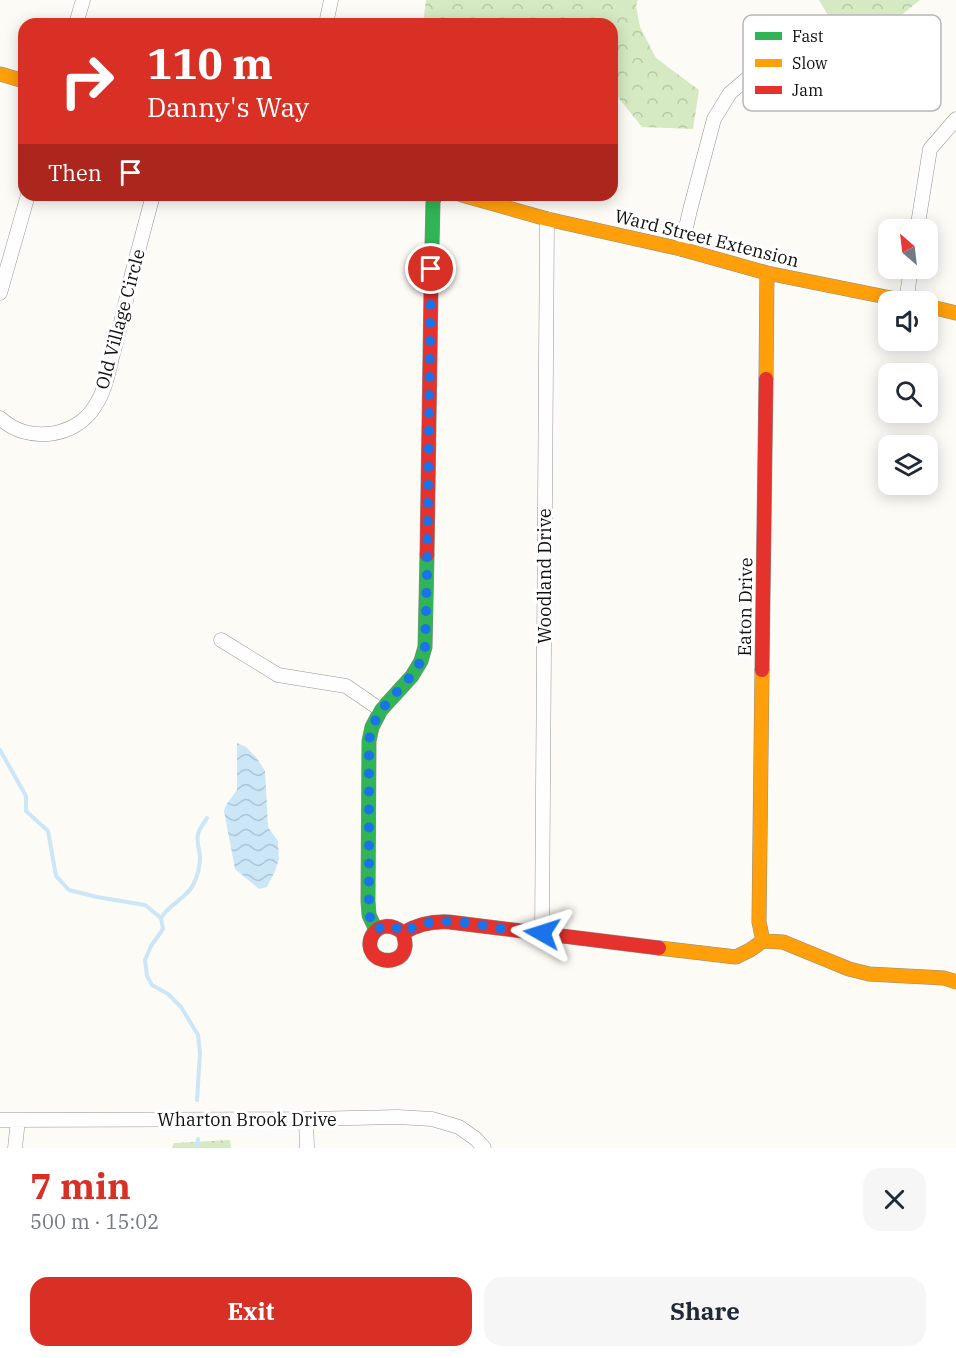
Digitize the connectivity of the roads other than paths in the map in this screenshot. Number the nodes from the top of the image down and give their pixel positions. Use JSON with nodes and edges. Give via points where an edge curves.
{"nodes":[{"id":1,"x":83,"y":0,"type":"edge"},
{"id":2,"x":331,"y":0,"type":"edge"},
{"id":3,"x":78,"y":18,"type":"edge"},
{"id":4,"x":327,"y":18,"type":"edge"},
{"id":5,"x":0,"y":74,"type":"edge"},
{"id":6,"x":18,"y":79,"type":"edge"},
{"id":7,"x":743,"y":82,"type":"edge"},
{"id":8,"x":956,"y":119,"type":"edge"},
{"id":9,"x":26,"y":201,"type":"edge"},
{"id":10,"x":151,"y":201,"type":"edge"},
{"id":11,"x":433,"y":201,"type":"edge"},
{"id":12,"x":491,"y":201,"type":"edge"},
{"id":13,"x":547,"y":219,"type":"junction"},
{"id":14,"x":919,"y":219,"type":"edge"},
{"id":15,"x":681,"y":249,"type":"junction"},
{"id":16,"x":767,"y":273,"type":"junction"},
{"id":17,"x":0,"y":293,"type":"edge"},
{"id":18,"x":878,"y":295,"type":"edge"},
{"id":19,"x":938,"y":309,"type":"edge"},
{"id":20,"x":956,"y":313,"type":"edge"},
{"id":21,"x":0,"y":418,"type":"edge"},
{"id":22,"x":221,"y":640,"type":"dead end"},
{"id":23,"x":381,"y":710,"type":"junction"},
{"id":24,"x":376,"y":930,"type":"junction"},
{"id":25,"x":403,"y":933,"type":"junction"},
{"id":26,"x":542,"y":933,"type":"junction"},
{"id":27,"x":763,"y":941,"type":"junction"},
{"id":28,"x":956,"y":982,"type":"edge"},
{"id":29,"x":306,"y":1119,"type":"junction"},
{"id":30,"x":0,"y":1120,"type":"edge"},
{"id":31,"x":18,"y":1120,"type":"junction"},
{"id":32,"x":15,"y":1148,"type":"edge"},
{"id":33,"x":307,"y":1148,"type":"edge"},
{"id":34,"x":484,"y":1148,"type":"edge"}],
"edges":[{"from":1,"to":3,"type":"street"},
{"from":2,"to":4,"type":"street"},
{"from":5,"to":6,"type":"street"},
{"from":7,"to":15,"type":"street","via":[[730,93],[714,119]]},
{"from":8,"to":14,"type":"street","via":[[930,149]]},
{"from":9,"to":17,"type":"street"},
{"from":10,"to":21,"type":"street","name":"Old Village Circle","via":[[121,325],[96,405],[81,423],[44,434],[20,431]]},
{"from":11,"to":23,"type":"street","via":[[425,647],[412,675]]},
{"from":12,"to":13,"type":"street","name":"Ward Street Extension"},
{"from":13,"to":15,"type":"street","name":"Ward Street Extension"},
{"from":13,"to":26,"type":"street","name":"Woodland Drive"},
{"from":15,"to":16,"type":"street","name":"Ward Street Extension"},
{"from":16,"to":18,"type":"street","name":"Ward Street Extension"},
{"from":16,"to":27,"type":"street","name":"Eaton Drive","via":[[759,922]]},
{"from":19,"to":20,"type":"street"},
{"from":22,"to":23,"type":"street","via":[[278,675],[346,686]]},
{"from":23,"to":24,"type":"street","via":[[369,741],[368,901]]},
{"from":24,"to":25,"type":"street","via":[[387,925]]},
{"from":24,"to":25,"type":"street","via":[[371,950],[381,960],[389,961],[402,954],[406,940]]},
{"from":25,"to":26,"type":"street","via":[[436,921]]},
{"from":26,"to":27,"type":"street","via":[[735,957]]},
{"from":27,"to":28,"type":"street","via":[[783,942],[869,974]]},
{"from":29,"to":31,"type":"street","name":"Wharton Brook Drive"},
{"from":29,"to":33,"type":"street"},
{"from":29,"to":34,"type":"street","name":"Wharton Brook Drive","via":[[432,1119],[459,1127]]},
{"from":30,"to":31,"type":"street","name":"Wharton Brook Drive"},
{"from":31,"to":32,"type":"street"}]}
